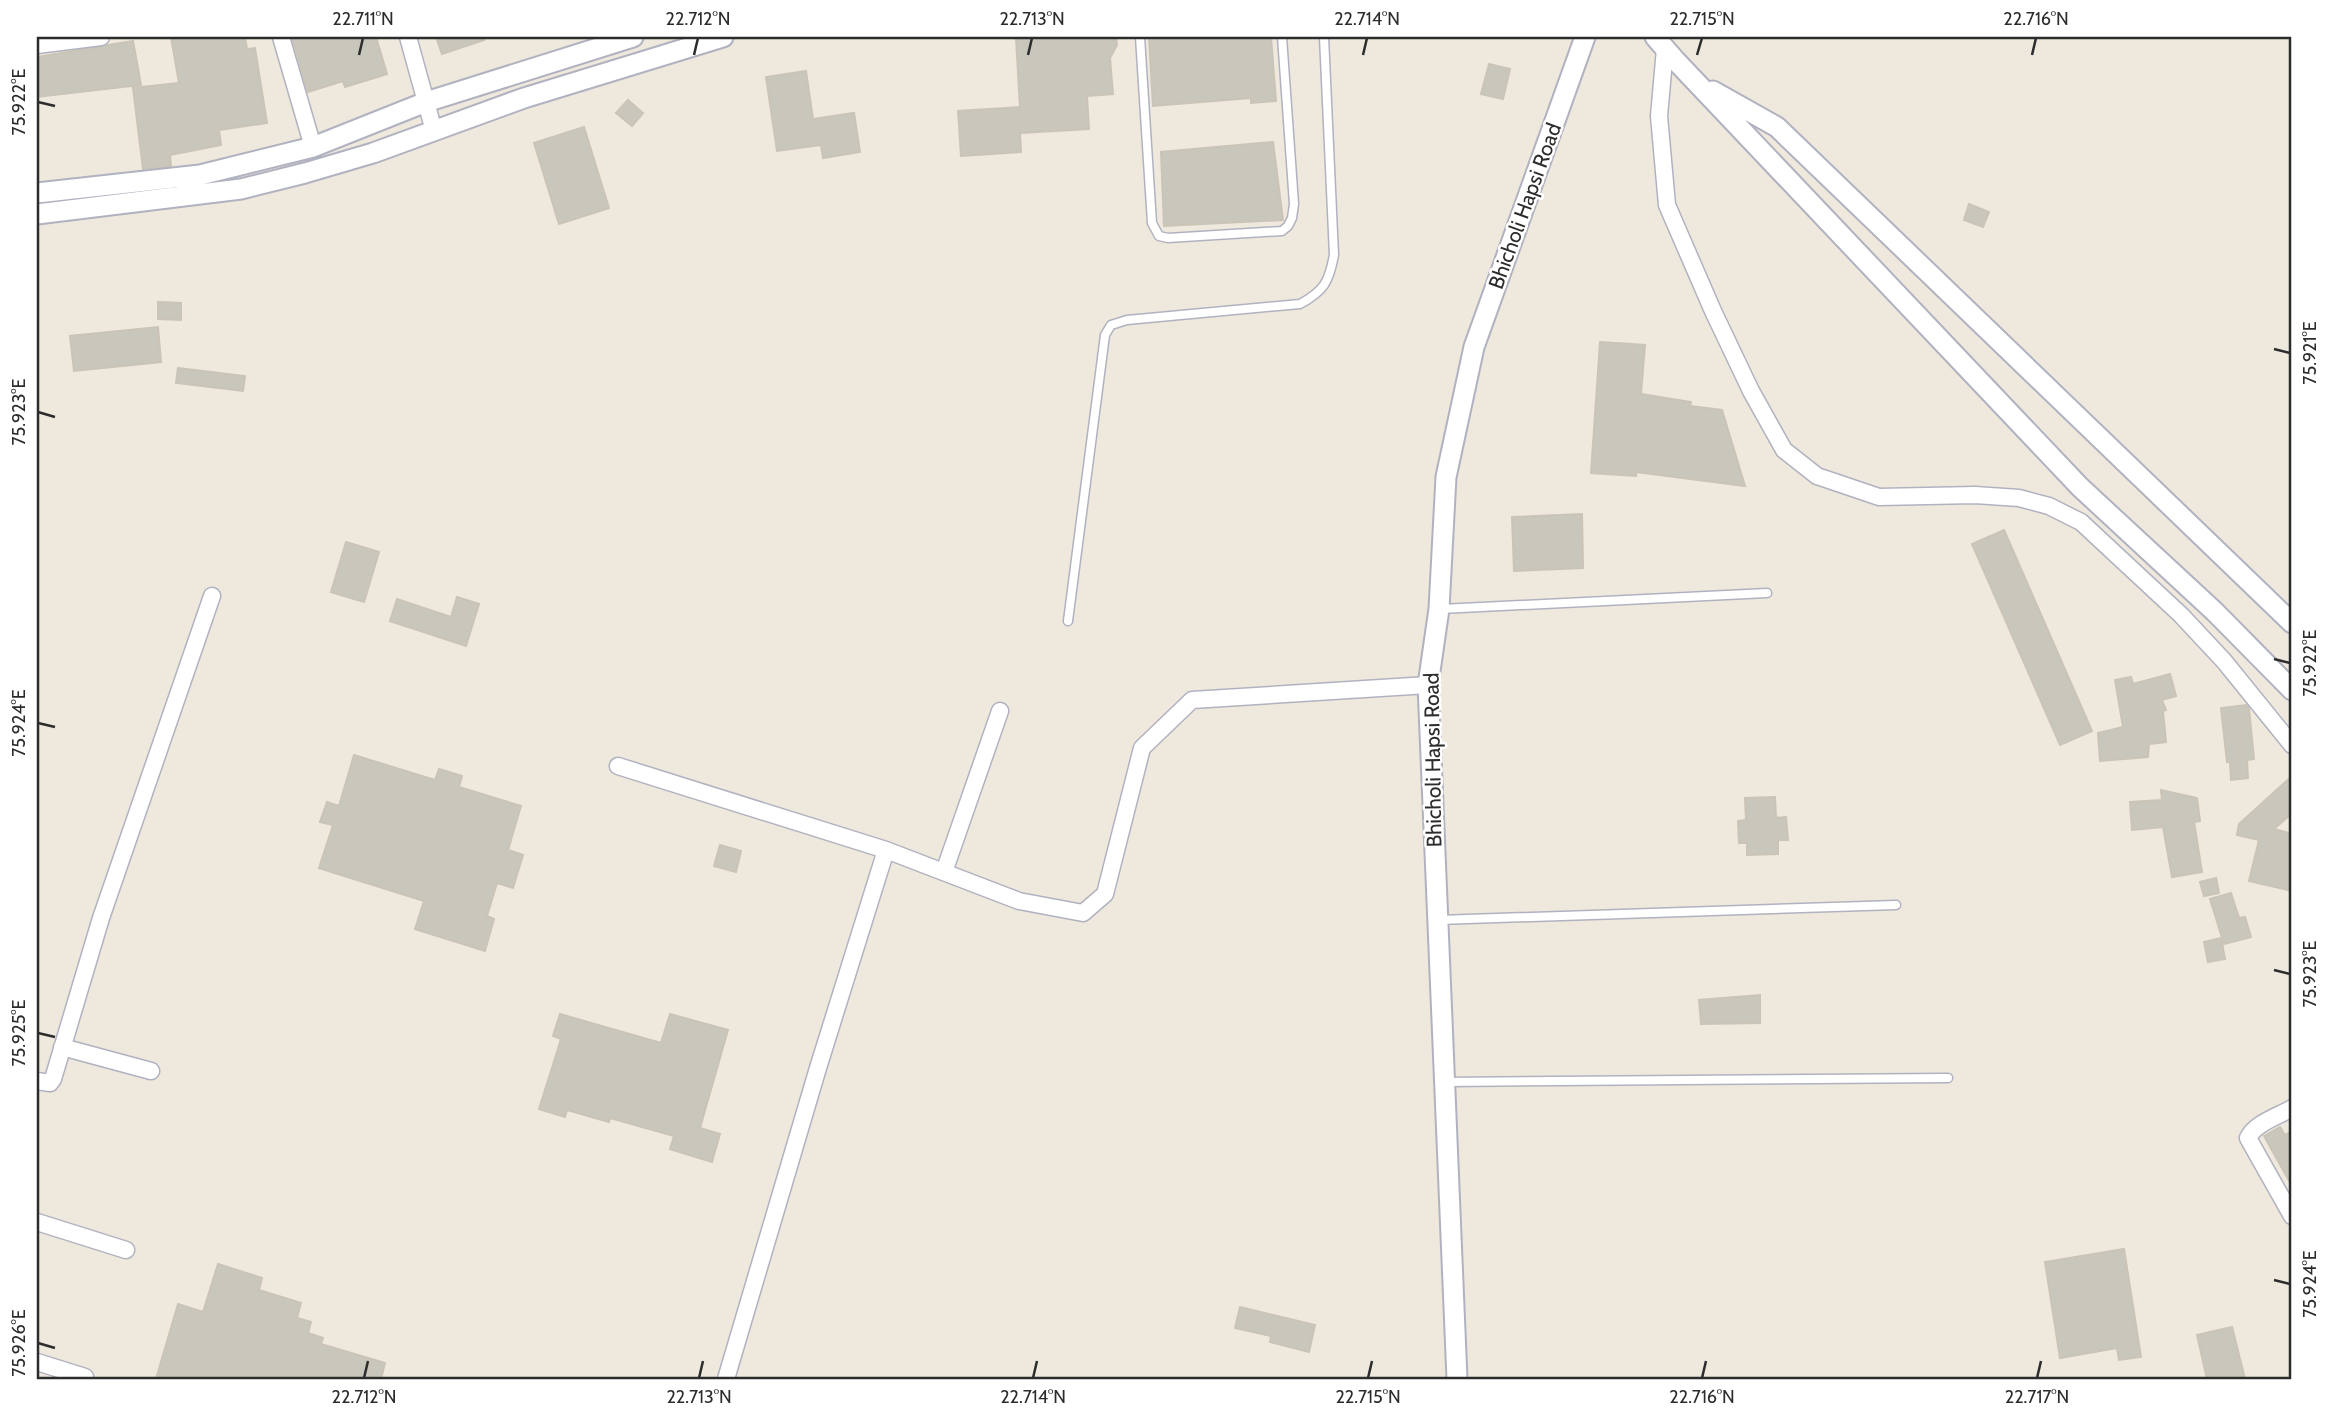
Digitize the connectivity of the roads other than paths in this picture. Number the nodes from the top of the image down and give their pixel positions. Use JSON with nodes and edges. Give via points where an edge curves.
{"nodes":[{"id":1,"x":101,"y":37,"type":"edge"},
{"id":2,"x":281,"y":37,"type":"edge"},
{"id":3,"x":408,"y":37,"type":"edge"},
{"id":4,"x":632,"y":37,"type":"edge"},
{"id":5,"x":723,"y":37,"type":"edge"},
{"id":6,"x":1140,"y":37,"type":"edge"},
{"id":7,"x":1282,"y":37,"type":"edge"},
{"id":8,"x":1324,"y":37,"type":"edge"},
{"id":9,"x":1585,"y":37,"type":"edge"},
{"id":10,"x":57,"y":40,"type":"edge"},
{"id":11,"x":1660,"y":43,"type":"edge"},
{"id":12,"x":37,"y":45,"type":"edge"},
{"id":13,"x":1694,"y":80,"type":"junction"},
{"id":14,"x":426,"y":102,"type":"junction"},
{"id":15,"x":434,"y":131,"type":"junction"},
{"id":16,"x":313,"y":147,"type":"junction"},
{"id":17,"x":37,"y":193,"type":"edge"},
{"id":18,"x":37,"y":214,"type":"edge"},
{"id":19,"x":1767,"y":593,"type":"dead end"},
{"id":20,"x":212,"y":596,"type":"dead end"},
{"id":21,"x":1439,"y":609,"type":"junction"},
{"id":22,"x":1068,"y":621,"type":"dead end"},
{"id":23,"x":2292,"y":623,"type":"edge"},
{"id":24,"x":1428,"y":685,"type":"junction"},
{"id":25,"x":2292,"y":690,"type":"edge"},
{"id":26,"x":1000,"y":711,"type":"dead end"},
{"id":27,"x":2292,"y":745,"type":"edge"},
{"id":28,"x":618,"y":766,"type":"dead end"},
{"id":29,"x":886,"y":850,"type":"junction"},
{"id":30,"x":944,"y":872,"type":"junction"},
{"id":31,"x":1896,"y":905,"type":"dead end"},
{"id":32,"x":1438,"y":920,"type":"junction"},
{"id":33,"x":62,"y":1047,"type":"junction"},
{"id":34,"x":151,"y":1071,"type":"dead end"},
{"id":35,"x":1948,"y":1078,"type":"dead end"},
{"id":36,"x":37,"y":1081,"type":"edge"},
{"id":37,"x":1445,"y":1082,"type":"junction"},
{"id":38,"x":2292,"y":1108,"type":"edge"},
{"id":39,"x":2292,"y":1216,"type":"edge"},
{"id":40,"x":37,"y":1222,"type":"edge"},
{"id":41,"x":126,"y":1250,"type":"dead end"},
{"id":42,"x":37,"y":1362,"type":"edge"},
{"id":43,"x":85,"y":1377,"type":"dead end"},
{"id":44,"x":726,"y":1379,"type":"edge"},
{"id":45,"x":1457,"y":1379,"type":"edge"}],
"edges":[{"from":1,"to":10,"type":"street"},
{"from":2,"to":16,"type":"street"},
{"from":3,"to":14,"type":"street"},
{"from":4,"to":14,"type":"street"},
{"from":5,"to":15,"type":"street","via":[[524,98]]},
{"from":6,"to":7,"type":"lane","via":[[1152,223],[1158,236],[1168,238],[1288,226],[1294,204]]},
{"from":8,"to":22,"type":"lane","via":[[1334,256],[1330,275],[1319,294],[1300,304],[1111,325],[1105,335]]},
{"from":9,"to":21,"type":"street","name":"Bhicholi Hapsi Road","via":[[1474,346],[1446,477]]},
{"from":10,"to":12,"type":"street"},
{"from":11,"to":13,"type":"street"},
{"from":11,"to":27,"type":"street","via":[[1659,116],[1667,205],[1713,312],[1784,450],[1817,476],[1879,497],[2019,498],[2081,522],[2181,615]]},
{"from":13,"to":23,"type":"street","via":[[1777,127]]},
{"from":13,"to":25,"type":"street","via":[[2080,487]]},
{"from":14,"to":15,"type":"street"},
{"from":14,"to":16,"type":"street"},
{"from":15,"to":18,"type":"street","via":[[350,160],[241,189]]},
{"from":16,"to":17,"type":"street","via":[[200,175]]},
{"from":19,"to":21,"type":"lane"},
{"from":20,"to":33,"type":"street","via":[[101,918]]},
{"from":21,"to":24,"type":"street","name":"Bhicholi Hapsi Road"},
{"from":24,"to":30,"type":"street","via":[[1192,700],[1143,748],[1105,894],[1083,913],[1019,901]]},
{"from":24,"to":32,"type":"street","name":"Bhicholi Hapsi Road"},
{"from":26,"to":30,"type":"street"},
{"from":28,"to":29,"type":"street"},
{"from":29,"to":30,"type":"street"},
{"from":29,"to":44,"type":"street"},
{"from":31,"to":32,"type":"lane"},
{"from":32,"to":37,"type":"street","name":"Bhicholi Hapsi Road"},
{"from":33,"to":34,"type":"street"},
{"from":33,"to":36,"type":"street","via":[[53,1079],[50,1083]]},
{"from":35,"to":37,"type":"lane"},
{"from":37,"to":45,"type":"street","name":"Bhicholi Hapsi Road"},
{"from":38,"to":39,"type":"street","via":[[2248,1138]]},
{"from":40,"to":41,"type":"street"},
{"from":42,"to":43,"type":"street"}]}
